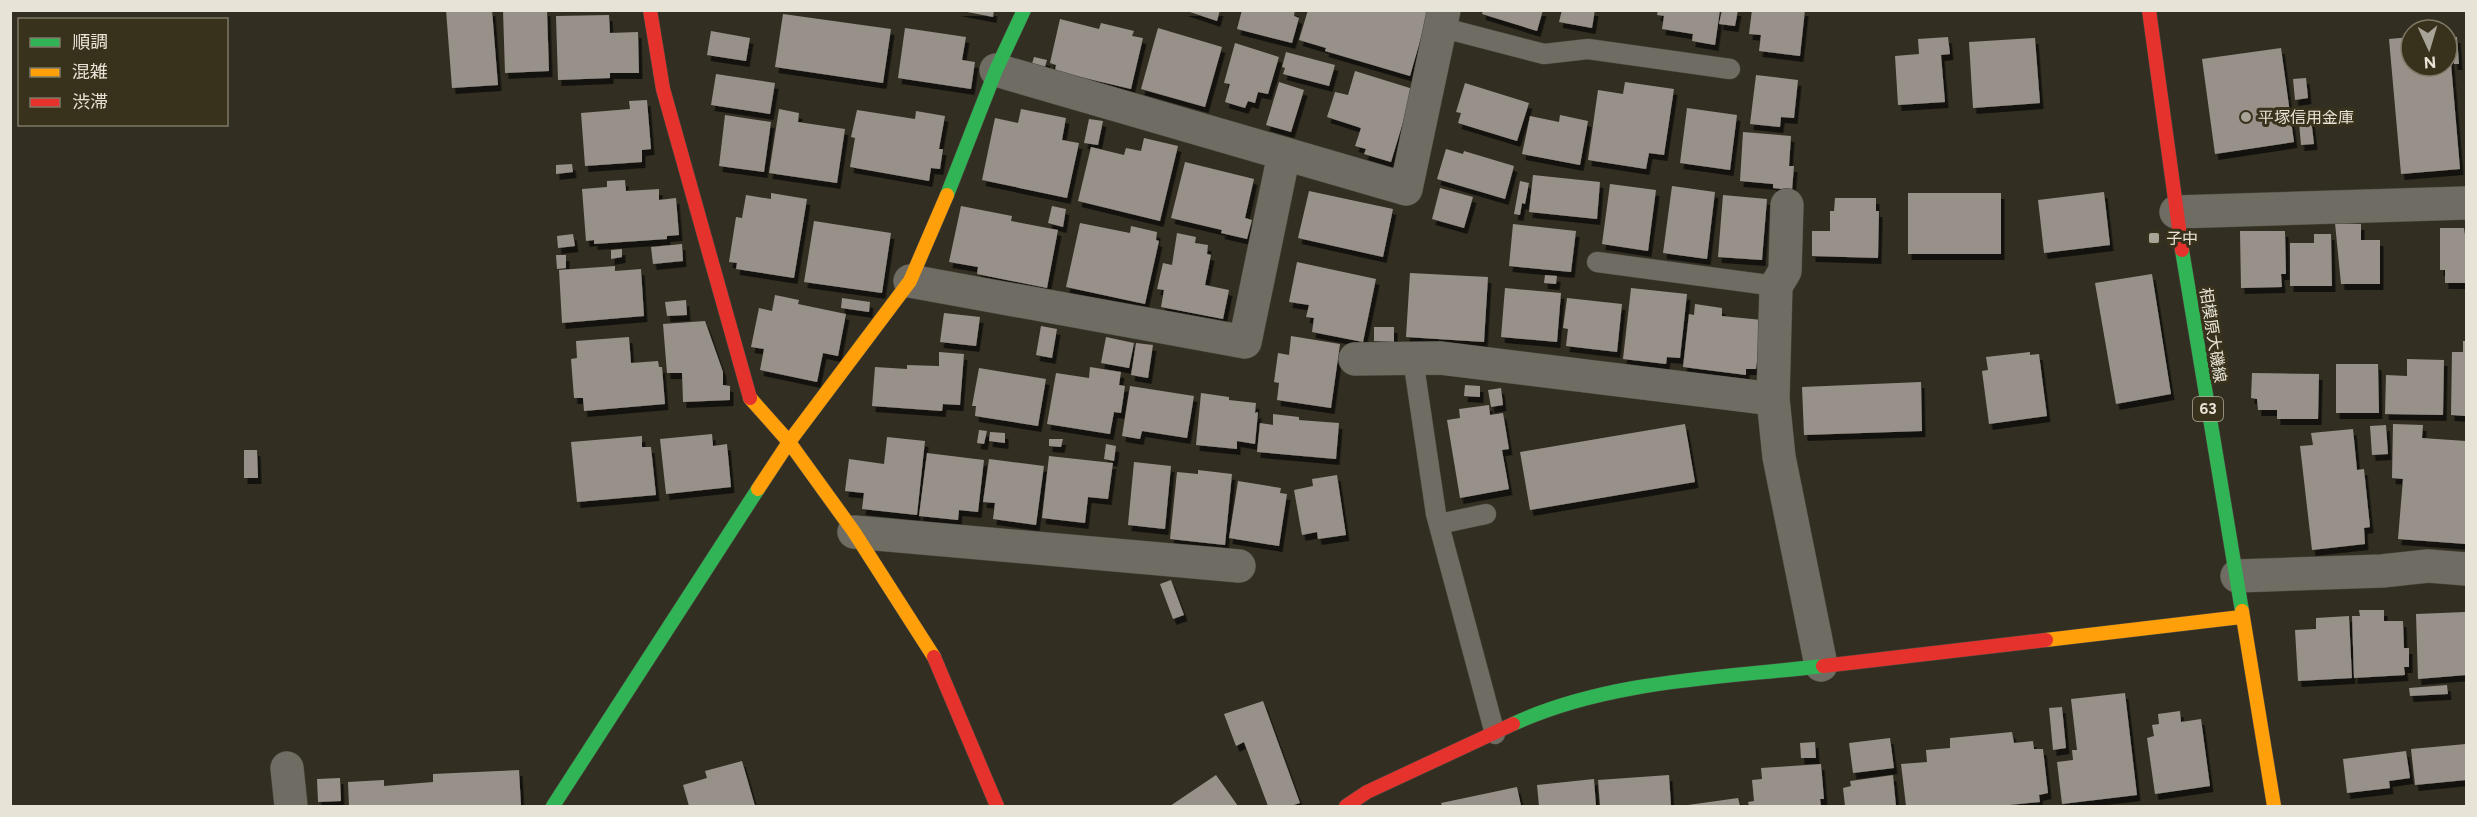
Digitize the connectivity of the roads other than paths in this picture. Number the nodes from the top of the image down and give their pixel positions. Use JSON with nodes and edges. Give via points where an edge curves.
{"nodes":[{"id":1,"x":650,"y":10,"type":"edge"},
{"id":2,"x":1024,"y":10,"type":"edge"},
{"id":3,"x":2149,"y":10,"type":"edge"},
{"id":4,"x":1442,"y":19,"type":"edge"},
{"id":5,"x":1730,"y":69,"type":"dead end"},
{"id":6,"x":996,"y":70,"type":"junction"},
{"id":7,"x":1284,"y":154,"type":"junction"},
{"id":8,"x":2466,"y":203,"type":"edge"},
{"id":9,"x":1787,"y":205,"type":"dead end"},
{"id":10,"x":2176,"y":212,"type":"junction"},
{"id":11,"x":1597,"y":262,"type":"dead end"},
{"id":12,"x":910,"y":281,"type":"junction"},
{"id":13,"x":1776,"y":286,"type":"junction"},
{"id":14,"x":1355,"y":359,"type":"dead end"},
{"id":15,"x":1413,"y":359,"type":"junction"},
{"id":16,"x":1773,"y":399,"type":"junction"},
{"id":17,"x":789,"y":442,"type":"junction"},
{"id":18,"x":1486,"y":514,"type":"dead end"},
{"id":19,"x":1439,"y":524,"type":"junction"},
{"id":20,"x":854,"y":532,"type":"junction"},
{"id":21,"x":1239,"y":566,"type":"dead end"},
{"id":22,"x":2466,"y":569,"type":"edge"},
{"id":23,"x":2237,"y":576,"type":"junction"},
{"id":24,"x":2241,"y":617,"type":"junction"},
{"id":25,"x":1821,"y":665,"type":"junction"},
{"id":26,"x":1495,"y":734,"type":"junction"},
{"id":27,"x":287,"y":768,"type":"dead end"},
{"id":28,"x":1361,"y":802,"type":"edge"},
{"id":29,"x":291,"y":807,"type":"edge"},
{"id":30,"x":553,"y":807,"type":"edge"},
{"id":31,"x":997,"y":807,"type":"edge"},
{"id":32,"x":2274,"y":807,"type":"edge"}],
"edges":[{"from":1,"to":17,"type":"street","via":[[663,89],[751,400]]},
{"from":2,"to":6,"type":"street"},
{"from":3,"to":10,"type":"street","name":"相模原大磯線","number":"63"},
{"from":4,"to":5,"type":"lane","via":[[1544,54],[1588,49]]},
{"from":4,"to":7,"type":"street","via":[[1406,189]]},
{"from":6,"to":7,"type":"street"},
{"from":6,"to":12,"type":"street"},
{"from":7,"to":12,"type":"street","via":[[1245,342]]},
{"from":8,"to":10,"type":"street"},
{"from":9,"to":13,"type":"street","via":[[1785,271]]},
{"from":10,"to":23,"type":"street","name":"相模原大磯線","number":"63"},
{"from":11,"to":13,"type":"lane"},
{"from":12,"to":17,"type":"street"},
{"from":13,"to":16,"type":"street"},
{"from":14,"to":15,"type":"street"},
{"from":15,"to":16,"type":"street","via":[[1440,358]]},
{"from":15,"to":19,"type":"lane"},
{"from":16,"to":25,"type":"street","via":[[1779,457]]},
{"from":17,"to":20,"type":"street"},
{"from":17,"to":30,"type":"street"},
{"from":18,"to":19,"type":"lane"},
{"from":19,"to":26,"type":"lane"},
{"from":20,"to":21,"type":"street"},
{"from":20,"to":31,"type":"street","via":[[932,653]]},
{"from":22,"to":23,"type":"street","via":[[2428,566]]},
{"from":23,"to":24,"type":"street","name":"相模原大磯線","number":"63"},
{"from":24,"to":25,"type":"street"},
{"from":24,"to":32,"type":"street","name":"相模原大磯線","number":"63"},
{"from":25,"to":26,"type":"street","via":[[1635,688],[1544,710]]},
{"from":26,"to":28,"type":"street"},
{"from":27,"to":29,"type":"street"}]}
